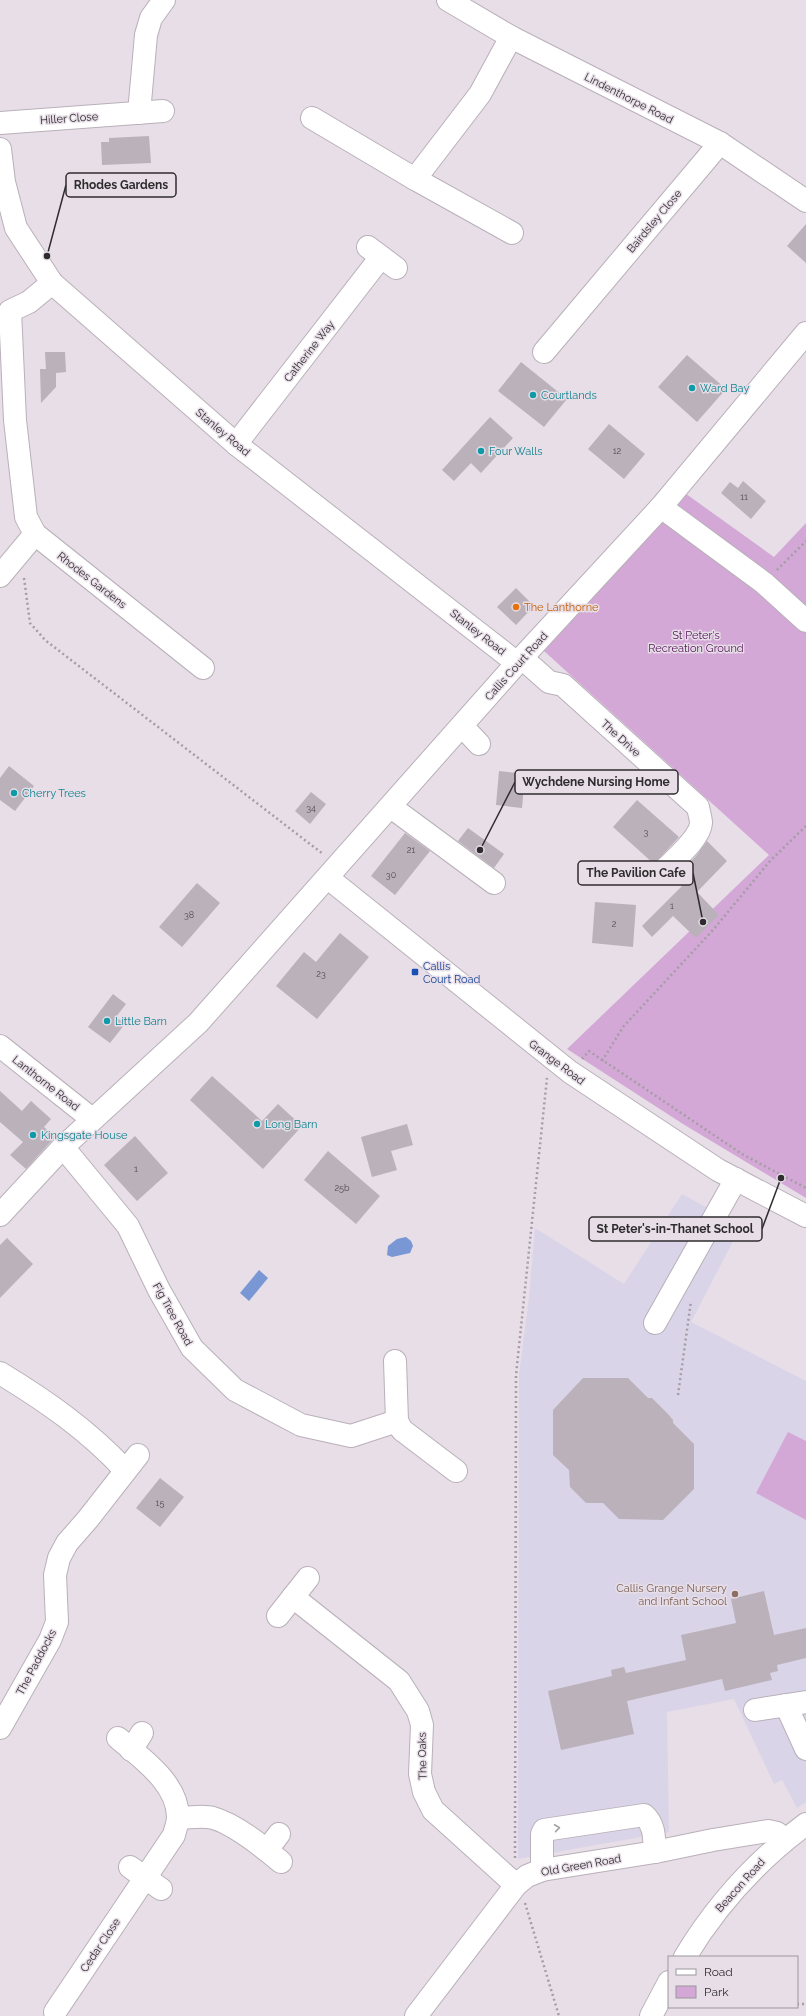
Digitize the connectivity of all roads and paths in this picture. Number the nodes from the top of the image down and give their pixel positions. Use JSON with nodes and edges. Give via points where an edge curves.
{"nodes":[{"id":1,"x":164,"y":0,"type":"edge"},
{"id":2,"x":448,"y":0,"type":"edge"},
{"id":3,"x":511,"y":37,"type":"junction"},
{"id":4,"x":163,"y":111,"type":"dead end"},
{"id":5,"x":139,"y":113,"type":"junction"},
{"id":6,"x":312,"y":118,"type":"dead end"},
{"id":7,"x":0,"y":123,"type":"edge"},
{"id":8,"x":720,"y":143,"type":"junction"},
{"id":9,"x":0,"y":149,"type":"edge"},
{"id":10,"x":415,"y":179,"type":"junction"},
{"id":11,"x":2,"y":181,"type":"edge"},
{"id":12,"x":806,"y":201,"type":"edge"},
{"id":13,"x":512,"y":233,"type":"dead end"},
{"id":14,"x":382,"y":258,"type":"dead end"},
{"id":15,"x":52,"y":283,"type":"junction"},
{"id":16,"x":5,"y":312,"type":"edge"},
{"id":17,"x":806,"y":333,"type":"edge"},
{"id":18,"x":544,"y":352,"type":"dead end"},
{"id":19,"x":7,"y":423,"type":"edge"},
{"id":20,"x":236,"y":444,"type":"junction"},
{"id":21,"x":661,"y":507,"type":"junction"},
{"id":22,"x":806,"y":541,"type":"edge"},
{"id":23,"x":28,"y":542,"type":"junction"},
{"id":24,"x":0,"y":576,"type":"edge"},
{"id":25,"x":764,"y":583,"type":"junction"},
{"id":26,"x":806,"y":621,"type":"edge"},
{"id":27,"x":520,"y":660,"type":"junction"},
{"id":28,"x":203,"y":668,"type":"dead end"},
{"id":29,"x":462,"y":726,"type":"junction"},
{"id":30,"x":479,"y":744,"type":"dead end"},
{"id":31,"x":391,"y":807,"type":"junction"},
{"id":32,"x":806,"y":826,"type":"edge"},
{"id":33,"x":666,"y":868,"type":"dead end"},
{"id":34,"x":334,"y":872,"type":"junction"},
{"id":35,"x":494,"y":883,"type":"dead end"},
{"id":36,"x":0,"y":1046,"type":"edge"},
{"id":37,"x":551,"y":1059,"type":"junction"},
{"id":38,"x":92,"y":1119,"type":"junction"},
{"id":39,"x":63,"y":1147,"type":"junction"},
{"id":40,"x":736,"y":1180,"type":"junction"},
{"id":41,"x":806,"y":1188,"type":"edge"},
{"id":42,"x":0,"y":1215,"type":"edge"},
{"id":43,"x":806,"y":1216,"type":"edge"},
{"id":44,"x":694,"y":1297,"type":"dead end"},
{"id":45,"x":655,"y":1323,"type":"dead end"},
{"id":46,"x":394,"y":1361,"type":"dead end"},
{"id":47,"x":0,"y":1373,"type":"edge"},
{"id":48,"x":678,"y":1395,"type":"dead end"},
{"id":49,"x":397,"y":1421,"type":"junction"},
{"id":50,"x":450,"y":1460,"type":"dead end"},
{"id":51,"x":308,"y":1578,"type":"dead end"},
{"id":52,"x":293,"y":1597,"type":"junction"},
{"id":53,"x":278,"y":1616,"type":"dead end"},
{"id":54,"x":796,"y":1704,"type":"edge"},
{"id":55,"x":755,"y":1710,"type":"dead end"},
{"id":56,"x":0,"y":1728,"type":"edge"},
{"id":57,"x":130,"y":1740,"type":"dead end"},
{"id":58,"x":806,"y":1748,"type":"edge"},
{"id":59,"x":178,"y":1818,"type":"junction"},
{"id":60,"x":806,"y":1824,"type":"edge"},
{"id":61,"x":785,"y":1840,"type":"junction"},
{"id":62,"x":276,"y":1849,"type":"dead end"},
{"id":63,"x":655,"y":1852,"type":"junction"},
{"id":64,"x":542,"y":1870,"type":"junction"},
{"id":65,"x":518,"y":1884,"type":"junction"},
{"id":66,"x":686,"y":1956,"type":"edge"},
{"id":67,"x":668,"y":1984,"type":"edge"},
{"id":68,"x":52,"y":2010,"type":"edge"},
{"id":69,"x":416,"y":2016,"type":"edge"},
{"id":70,"x":559,"y":2016,"type":"edge"},
{"id":71,"x":651,"y":2016,"type":"edge"}],
"edges":[{"from":1,"to":5,"type":"street","via":[[151,18],[146,35]]},
{"from":2,"to":3,"type":"street","name":"Lindenthorpe Road"},
{"from":3,"to":8,"type":"street","name":"Lindenthorpe Road"},
{"from":3,"to":10,"type":"street","via":[[480,94]]},
{"from":4,"to":5,"type":"street","name":"Hiller Close"},
{"from":5,"to":7,"type":"street","name":"Hiller Close"},
{"from":6,"to":10,"type":"street"},
{"from":8,"to":12,"type":"street","name":"Lindenthorpe Road"},
{"from":8,"to":18,"type":"street","name":"Bairdsley Close","via":[[593,304]]},
{"from":9,"to":11,"type":"street","name":"Stanley Road"},
{"from":10,"to":13,"type":"street"},
{"from":11,"to":15,"type":"street","name":"Stanley Road","via":[[16,228]]},
{"from":14,"to":20,"type":"street","name":"Catherine Way"},
{"from":15,"to":16,"type":"street","name":"Rhodes Gardens","via":[[30,302]]},
{"from":15,"to":20,"type":"street","name":"Stanley Road"},
{"from":16,"to":19,"type":"street","name":"Rhodes Gardens"},
{"from":17,"to":21,"type":"street","name":"Callis Court Road"},
{"from":19,"to":23,"type":"street","name":"Rhodes Gardens","via":[[26,517]]},
{"from":20,"to":27,"type":"street","name":"Stanley Road"},
{"from":21,"to":25,"type":"street"},
{"from":21,"to":27,"type":"street","name":"Callis Court Road"},
{"from":22,"to":25,"type":"path"},
{"from":23,"to":24,"type":"street"},
{"from":23,"to":28,"type":"street","name":"Rhodes Gardens"},
{"from":23,"to":34,"type":"path","via":[[30,623],[45,640]]},
{"from":25,"to":26,"type":"street"},
{"from":27,"to":29,"type":"street","name":"Callis Court Road"},
{"from":27,"to":33,"type":"street","name":"The Drive","via":[[548,682],[563,685],[698,807],[701,825],[695,838]]},
{"from":29,"to":30,"type":"street"},
{"from":29,"to":31,"type":"street","name":"Callis Court Road"},
{"from":31,"to":34,"type":"street","name":"Callis Court Road"},
{"from":31,"to":35,"type":"street"},
{"from":32,"to":41,"type":"path","via":[[770,861],[713,930],[623,1027],[602,1061],[742,1154]]},
{"from":34,"to":37,"type":"street","name":"Grange Road"},
{"from":34,"to":38,"type":"street","name":"Callis Court Road","via":[[198,1023]]},
{"from":36,"to":38,"type":"street","name":"Lanthorne Road"},
{"from":37,"to":40,"type":"street","name":"Grange Road","via":[[640,1120]]},
{"from":37,"to":65,"type":"path","via":[[516,1375],[515,1859]]},
{"from":38,"to":39,"type":"street","name":"Callis Court Road"},
{"from":39,"to":42,"type":"street","name":"Callis Court Road"},
{"from":39,"to":49,"type":"street","name":"Fig Tree Road","via":[[128,1226],[159,1290],[192,1348],[235,1390],[301,1425],[351,1436]]},
{"from":40,"to":43,"type":"street","name":"Grange Road"},
{"from":40,"to":45,"type":"street"},
{"from":44,"to":48,"type":"path","via":[[690,1304]]},
{"from":46,"to":49,"type":"street"},
{"from":47,"to":56,"type":"street","name":"The Paddocks","via":[[68,1417],[105,1448],[132,1462],[67,1543],[59,1558],[55,1575],[57,1622],[50,1640]]},
{"from":49,"to":50,"type":"street","via":[[402,1430]]},
{"from":51,"to":52,"type":"street"},
{"from":52,"to":53,"type":"street"},
{"from":52,"to":65,"type":"street","name":"The Oaks","via":[[399,1681],[415,1704],[422,1726],[420,1774],[424,1792],[433,1810]]},
{"from":54,"to":55,"type":"street"},
{"from":54,"to":58,"type":"street"},
{"from":57,"to":59,"type":"street","name":"Cedar Close","via":[[164,1781],[174,1800]]},
{"from":59,"to":62,"type":"street","via":[[212,1817]]},
{"from":59,"to":68,"type":"street","name":"Cedar Close","via":[[174,1835],[146,1878]]},
{"from":60,"to":61,"type":"street","name":"Beacon Road"},
{"from":61,"to":63,"type":"street","name":"Old Green Road","via":[[777,1833],[768,1831]]},
{"from":61,"to":66,"type":"street","name":"Beacon Road","via":[[759,1862],[723,1901]]},
{"from":63,"to":64,"type":"street","name":"Old Green Road"},
{"from":64,"to":63,"type":"street","one_way":true,"via":[[544,1830],[644,1815],[652,1826]]},
{"from":64,"to":65,"type":"street","name":"Old Green Road","via":[[527,1876]]},
{"from":65,"to":69,"type":"street","name":"Old Green Road"},
{"from":65,"to":70,"type":"path"},
{"from":67,"to":71,"type":"street"}]}
